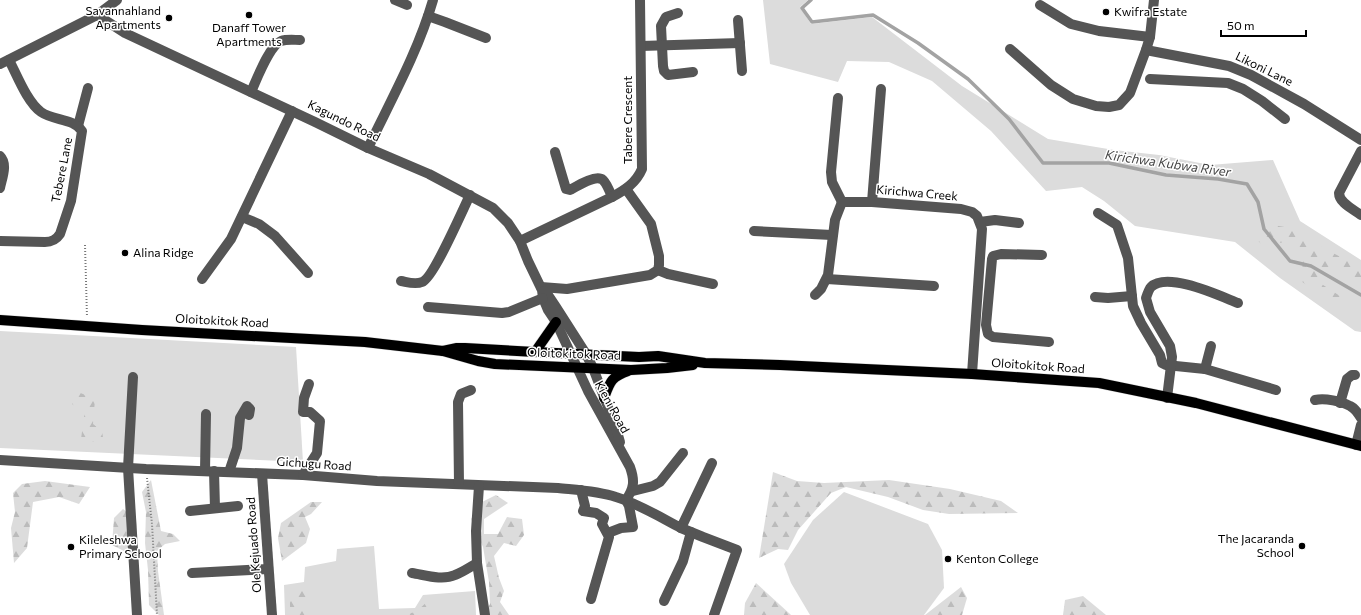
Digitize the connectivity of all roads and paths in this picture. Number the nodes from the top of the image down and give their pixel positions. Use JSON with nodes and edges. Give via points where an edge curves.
{"nodes":[{"id":1,"x":117,"y":0,"type":"edge"},
{"id":2,"x":394,"y":0,"type":"edge"},
{"id":3,"x":433,"y":0,"type":"edge"},
{"id":4,"x":640,"y":0,"type":"edge"},
{"id":5,"x":1154,"y":0,"type":"edge"},
{"id":6,"x":407,"y":5,"type":"dead end"},
{"id":7,"x":1040,"y":6,"type":"dead end"},
{"id":8,"x":678,"y":13,"type":"dead end"},
{"id":9,"x":97,"y":15,"type":"junction"},
{"id":10,"x":428,"y":16,"type":"junction"},
{"id":11,"x":738,"y":20,"type":"dead end"},
{"id":12,"x":1150,"y":37,"type":"junction"},
{"id":13,"x":486,"y":38,"type":"dead end"},
{"id":14,"x":300,"y":40,"type":"dead end"},
{"id":15,"x":740,"y":43,"type":"junction"},
{"id":16,"x":661,"y":45,"type":"junction"},
{"id":17,"x":641,"y":46,"type":"junction"},
{"id":18,"x":1010,"y":49,"type":"dead end"},
{"id":19,"x":1146,"y":50,"type":"junction"},
{"id":20,"x":4,"y":62,"type":"edge"},
{"id":21,"x":1229,"y":66,"type":"junction"},
{"id":22,"x":742,"y":71,"type":"dead end"},
{"id":23,"x":694,"y":72,"type":"dead end"},
{"id":24,"x":1150,"y":79,"type":"dead end"},
{"id":25,"x":1228,"y":83,"type":"junction"},
{"id":26,"x":88,"y":88,"type":"dead end"},
{"id":27,"x":881,"y":89,"type":"dead end"},
{"id":28,"x":251,"y":92,"type":"junction"},
{"id":29,"x":838,"y":98,"type":"dead end"},
{"id":30,"x":292,"y":111,"type":"junction"},
{"id":31,"x":1285,"y":118,"type":"dead end"},
{"id":32,"x":78,"y":126,"type":"junction"},
{"id":33,"x":1361,"y":140,"type":"edge"},
{"id":34,"x":368,"y":148,"type":"junction"},
{"id":35,"x":1361,"y":151,"type":"edge"},
{"id":36,"x":555,"y":152,"type":"dead end"},
{"id":37,"x":0,"y":156,"type":"edge"},
{"id":38,"x":0,"y":188,"type":"edge"},
{"id":39,"x":626,"y":189,"type":"junction"},
{"id":40,"x":470,"y":196,"type":"junction"},
{"id":41,"x":612,"y":197,"type":"junction"},
{"id":42,"x":842,"y":202,"type":"junction"},
{"id":43,"x":872,"y":202,"type":"junction"},
{"id":44,"x":1098,"y":214,"type":"dead end"},
{"id":45,"x":1361,"y":215,"type":"edge"},
{"id":46,"x":242,"y":217,"type":"junction"},
{"id":47,"x":980,"y":222,"type":"junction"},
{"id":48,"x":1019,"y":223,"type":"dead end"},
{"id":49,"x":754,"y":231,"type":"dead end"},
{"id":50,"x":832,"y":235,"type":"junction"},
{"id":51,"x":0,"y":241,"type":"edge"},
{"id":52,"x":520,"y":241,"type":"junction"},
{"id":53,"x":85,"y":245,"type":"dead end"},
{"id":54,"x":1042,"y":254,"type":"dead end"},
{"id":55,"x":658,"y":270,"type":"junction"},
{"id":56,"x":308,"y":273,"type":"dead end"},
{"id":57,"x":202,"y":279,"type":"dead end"},
{"id":58,"x":827,"y":279,"type":"junction"},
{"id":59,"x":401,"y":281,"type":"dead end"},
{"id":60,"x":713,"y":284,"type":"dead end"},
{"id":61,"x":934,"y":286,"type":"dead end"},
{"id":62,"x":542,"y":292,"type":"junction"},
{"id":63,"x":815,"y":295,"type":"dead end"},
{"id":64,"x":1132,"y":296,"type":"junction"},
{"id":65,"x":1095,"y":297,"type":"dead end"},
{"id":66,"x":1238,"y":303,"type":"dead end"},
{"id":67,"x":428,"y":307,"type":"dead end"},
{"id":68,"x":0,"y":320,"type":"edge"},
{"id":69,"x":976,"y":320,"type":"junction"},
{"id":70,"x":986,"y":321,"type":"junction"},
{"id":71,"x":556,"y":322,"type":"junction"},
{"id":72,"x":87,"y":326,"type":"junction"},
{"id":73,"x":1048,"y":342,"type":"dead end"},
{"id":74,"x":1211,"y":346,"type":"dead end"},
{"id":75,"x":443,"y":351,"type":"junction"},
{"id":76,"x":535,"y":352,"type":"junction"},
{"id":77,"x":570,"y":354,"type":"junction"},
{"id":78,"x":586,"y":354,"type":"junction"},
{"id":79,"x":705,"y":363,"type":"junction"},
{"id":80,"x":1171,"y":366,"type":"junction"},
{"id":81,"x":576,"y":367,"type":"junction"},
{"id":82,"x":593,"y":368,"type":"junction"},
{"id":83,"x":1205,"y":369,"type":"junction"},
{"id":84,"x":631,"y":370,"type":"junction"},
{"id":85,"x":972,"y":374,"type":"junction"},
{"id":86,"x":1355,"y":375,"type":"dead end"},
{"id":87,"x":133,"y":377,"type":"dead end"},
{"id":88,"x":309,"y":384,"type":"dead end"},
{"id":89,"x":471,"y":390,"type":"dead end"},
{"id":90,"x":1276,"y":390,"type":"dead end"},
{"id":91,"x":604,"y":398,"type":"junction"},
{"id":92,"x":1168,"y":398,"type":"junction"},
{"id":93,"x":1314,"y":400,"type":"dead end"},
{"id":94,"x":1340,"y":403,"type":"junction"},
{"id":95,"x":206,"y":414,"type":"dead end"},
{"id":96,"x":249,"y":415,"type":"dead end"},
{"id":97,"x":1361,"y":418,"type":"edge"},
{"id":98,"x":1361,"y":425,"type":"edge"},
{"id":99,"x":1359,"y":446,"type":"edge"},
{"id":100,"x":622,"y":451,"type":"junction"},
{"id":101,"x":682,"y":453,"type":"dead end"},
{"id":102,"x":0,"y":460,"type":"edge"},
{"id":103,"x":712,"y":462,"type":"dead end"},
{"id":104,"x":128,"y":468,"type":"junction"},
{"id":105,"x":146,"y":469,"type":"junction"},
{"id":106,"x":209,"y":471,"type":"junction"},
{"id":107,"x":229,"y":472,"type":"junction"},
{"id":108,"x":262,"y":474,"type":"junction"},
{"id":109,"x":303,"y":475,"type":"junction"},
{"id":110,"x":459,"y":484,"type":"junction"},
{"id":111,"x":479,"y":486,"type":"junction"},
{"id":112,"x":581,"y":490,"type":"junction"},
{"id":113,"x":632,"y":491,"type":"junction"},
{"id":114,"x":626,"y":500,"type":"junction"},
{"id":115,"x":238,"y":506,"type":"dead end"},
{"id":116,"x":215,"y":508,"type":"junction"},
{"id":117,"x":190,"y":511,"type":"dead end"},
{"id":118,"x":682,"y":528,"type":"junction"},
{"id":119,"x":691,"y":532,"type":"junction"},
{"id":120,"x":608,"y":533,"type":"junction"},
{"id":121,"x":477,"y":563,"type":"junction"},
{"id":122,"x":268,"y":569,"type":"junction"},
{"id":123,"x":192,"y":573,"type":"dead end"},
{"id":124,"x":412,"y":573,"type":"dead end"},
{"id":125,"x":591,"y":600,"type":"dead end"},
{"id":126,"x":664,"y":601,"type":"dead end"},
{"id":127,"x":137,"y":615,"type":"edge"},
{"id":128,"x":157,"y":615,"type":"edge"},
{"id":129,"x":272,"y":615,"type":"edge"},
{"id":130,"x":485,"y":615,"type":"edge"},
{"id":131,"x":714,"y":615,"type":"edge"}],
"edges":[{"from":1,"to":9,"type":"street"},
{"from":2,"to":6,"type":"street"},
{"from":3,"to":10,"type":"street"},
{"from":4,"to":17,"type":"street","name":"Tabere Crescent"},
{"from":5,"to":12,"type":"street"},
{"from":7,"to":12,"type":"street","via":[[1071,24],[1099,31]]},
{"from":8,"to":16,"type":"street","via":[[664,19],[661,26]]},
{"from":9,"to":20,"type":"street"},
{"from":9,"to":28,"type":"street","name":"Kagundo Road","via":[[125,33]]},
{"from":10,"to":13,"type":"street"},
{"from":10,"to":34,"type":"street"},
{"from":11,"to":15,"type":"street"},
{"from":12,"to":19,"type":"street"},
{"from":14,"to":28,"type":"street","via":[[283,40],[276,45]]},
{"from":15,"to":16,"type":"street"},
{"from":15,"to":22,"type":"street"},
{"from":16,"to":17,"type":"street"},
{"from":16,"to":23,"type":"street","via":[[666,75]]},
{"from":17,"to":39,"type":"street","name":"Tabere Crescent","via":[[642,169]]},
{"from":18,"to":19,"type":"street","via":[[1051,85],[1073,99],[1109,107],[1119,105],[1130,93]]},
{"from":19,"to":21,"type":"street","name":"Likoni Lane"},
{"from":20,"to":32,"type":"street","name":"Tebere Lane","via":[[41,112]]},
{"from":21,"to":25,"type":"street"},
{"from":21,"to":33,"type":"street","name":"Likoni Lane","via":[[1274,86]]},
{"from":24,"to":25,"type":"street"},
{"from":25,"to":31,"type":"street","via":[[1243,89]]},
{"from":26,"to":32,"type":"street"},
{"from":27,"to":43,"type":"street"},
{"from":28,"to":30,"type":"street","name":"Kagundo Road"},
{"from":29,"to":42,"type":"street","via":[[830,172]]},
{"from":30,"to":34,"type":"street","name":"Kagundo Road"},
{"from":30,"to":46,"type":"street"},
{"from":32,"to":51,"type":"street","name":"Tebere Lane","via":[[82,131],[82,138],[71,201],[57,239],[52,242]]},
{"from":34,"to":40,"type":"street","name":"Kagundo Road","via":[[429,174]]},
{"from":35,"to":45,"type":"street","via":[[1338,193],[1341,201]]},
{"from":36,"to":41,"type":"street","via":[[566,189],[570,190],[600,178]]},
{"from":37,"to":38,"type":"street","via":[[5,165]]},
{"from":39,"to":41,"type":"street","name":"Tabere Crescent"},
{"from":39,"to":55,"type":"street","via":[[651,224],[659,256]]},
{"from":40,"to":52,"type":"street","name":"Kagundo Road","via":[[493,208],[508,223]]},
{"from":40,"to":59,"type":"street","via":[[428,278],[419,283]]},
{"from":41,"to":52,"type":"street","name":"Tabere Crescent"},
{"from":42,"to":43,"type":"street","name":"Kirichwa Creek"},
{"from":42,"to":50,"type":"street"},
{"from":43,"to":47,"type":"street","name":"Kirichwa Creek","via":[[961,209],[972,212]]},
{"from":44,"to":64,"type":"street","via":[[1117,225],[1128,258]]},
{"from":46,"to":56,"type":"street","via":[[259,224],[275,236]]},
{"from":46,"to":57,"type":"street","via":[[231,239]]},
{"from":47,"to":48,"type":"street","via":[[995,220]]},
{"from":47,"to":69,"type":"street","via":[[982,229]]},
{"from":49,"to":50,"type":"street"},
{"from":50,"to":58,"type":"street"},
{"from":52,"to":62,"type":"street","name":"Kagundo Road"},
{"from":53,"to":72,"type":"path"},
{"from":54,"to":70,"type":"street","via":[[993,256]]},
{"from":55,"to":60,"type":"street"},
{"from":55,"to":62,"type":"street","via":[[650,275]]},
{"from":58,"to":61,"type":"street"},
{"from":58,"to":63,"type":"street"},
{"from":62,"to":67,"type":"street","via":[[509,312],[502,313]]},
{"from":62,"to":71,"type":"street","name":"Kagundo Road","via":[[548,310]]},
{"from":62,"to":78,"type":"street","name":"Kagundo Road","via":[[548,295]]},
{"from":64,"to":65,"type":"street"},
{"from":64,"to":80,"type":"street","via":[[1133,306],[1141,324],[1160,355],[1162,363]]},
{"from":66,"to":80,"type":"street","via":[[1175,282],[1161,282],[1151,287],[1146,298],[1150,312],[1170,346]]},
{"from":68,"to":72,"type":"main road","name":"Oloitokitok Road"},
{"from":69,"to":70,"type":"street"},
{"from":69,"to":85,"type":"street"},
{"from":70,"to":73,"type":"street","via":[[988,334],[993,337]]},
{"from":71,"to":76,"type":"main road"},
{"from":71,"to":77,"type":"street","name":"Kagundo Road"},
{"from":72,"to":75,"type":"main road","name":"Oloitokitok Road","via":[[357,341]]},
{"from":74,"to":83,"type":"street"},
{"from":75,"to":76,"type":"main road","name":"Oloitokitok Road","via":[[465,348]]},
{"from":75,"to":81,"type":"main road","name":"Oloitokitok Road","via":[[495,364]]},
{"from":76,"to":77,"type":"main road","name":"Oloitokitok Road"},
{"from":77,"to":78,"type":"main road","name":"Oloitokitok Road"},
{"from":77,"to":81,"type":"street","name":"Kieni Road"},
{"from":78,"to":79,"type":"main road","name":"Oloitokitok Road","via":[[658,356]]},
{"from":78,"to":82,"type":"street","name":"Kieni Road"},
{"from":79,"to":84,"type":"main road","name":"Oloitokitok Road"},
{"from":79,"to":85,"type":"main road","name":"Oloitokitok Road"},
{"from":80,"to":83,"type":"street"},
{"from":80,"to":92,"type":"street"},
{"from":81,"to":82,"type":"main road","name":"Oloitokitok Road"},
{"from":81,"to":100,"type":"street","name":"Kieni Road"},
{"from":82,"to":84,"type":"main road","name":"Oloitokitok Road"},
{"from":82,"to":91,"type":"street","name":"Kieni Road"},
{"from":83,"to":90,"type":"street"},
{"from":84,"to":91,"type":"main road","via":[[619,374],[612,380]]},
{"from":85,"to":92,"type":"main road","name":"Oloitokitok Road","via":[[1099,383]]},
{"from":86,"to":94,"type":"street","via":[[1347,379]]},
{"from":87,"to":104,"type":"street"},
{"from":88,"to":109,"type":"street","via":[[303,412],[310,412],[320,421],[317,453]]},
{"from":89,"to":110,"type":"street","via":[[462,394],[458,402]]},
{"from":91,"to":100,"type":"street","name":"Kieni Road"},
{"from":92,"to":99,"type":"main road","name":"Oloitokitok Road"},
{"from":93,"to":94,"type":"street"},
{"from":94,"to":97,"type":"street","via":[[1351,406]]},
{"from":95,"to":106,"type":"street"},
{"from":96,"to":107,"type":"street","via":[[250,409],[246,406],[240,418],[238,448]]},
{"from":98,"to":99,"type":"street"},
{"from":100,"to":113,"type":"street","name":"Kieni Road","via":[[633,474]]},
{"from":101,"to":113,"type":"street","via":[[660,482]]},
{"from":102,"to":104,"type":"street","name":"Gichugu Road"},
{"from":103,"to":118,"type":"street"},
{"from":104,"to":105,"type":"street","name":"Gichugu Road"},
{"from":104,"to":127,"type":"street"},
{"from":105,"to":106,"type":"street","name":"Gichugu Road"},
{"from":105,"to":128,"type":"path"},
{"from":106,"to":107,"type":"street","name":"Gichugu Road"},
{"from":106,"to":116,"type":"street"},
{"from":107,"to":108,"type":"street","name":"Gichugu Road"},
{"from":108,"to":109,"type":"street","name":"Gichugu Road"},
{"from":108,"to":122,"type":"street","name":"Ole Kejuado Road"},
{"from":109,"to":110,"type":"street","name":"Gichugu Road"},
{"from":110,"to":111,"type":"street","name":"Gichugu Road"},
{"from":111,"to":112,"type":"street","name":"Gichugu Road"},
{"from":111,"to":121,"type":"street"},
{"from":112,"to":114,"type":"street","name":"Gichugu Road"},
{"from":112,"to":120,"type":"street","via":[[585,506],[583,511],[604,518],[602,524]]},
{"from":113,"to":114,"type":"street"},
{"from":114,"to":118,"type":"street"},
{"from":114,"to":120,"type":"street","via":[[633,527]]},
{"from":115,"to":116,"type":"street"},
{"from":116,"to":117,"type":"street"},
{"from":118,"to":119,"type":"street"},
{"from":119,"to":126,"type":"street","via":[[683,561]]},
{"from":119,"to":131,"type":"street","via":[[737,550]]},
{"from":120,"to":125,"type":"street","via":[[609,540]]},
{"from":121,"to":124,"type":"street","via":[[455,576],[439,578]]},
{"from":121,"to":130,"type":"street"},
{"from":122,"to":123,"type":"street"},
{"from":122,"to":129,"type":"street","name":"Ole Kejuado Road"}]}
